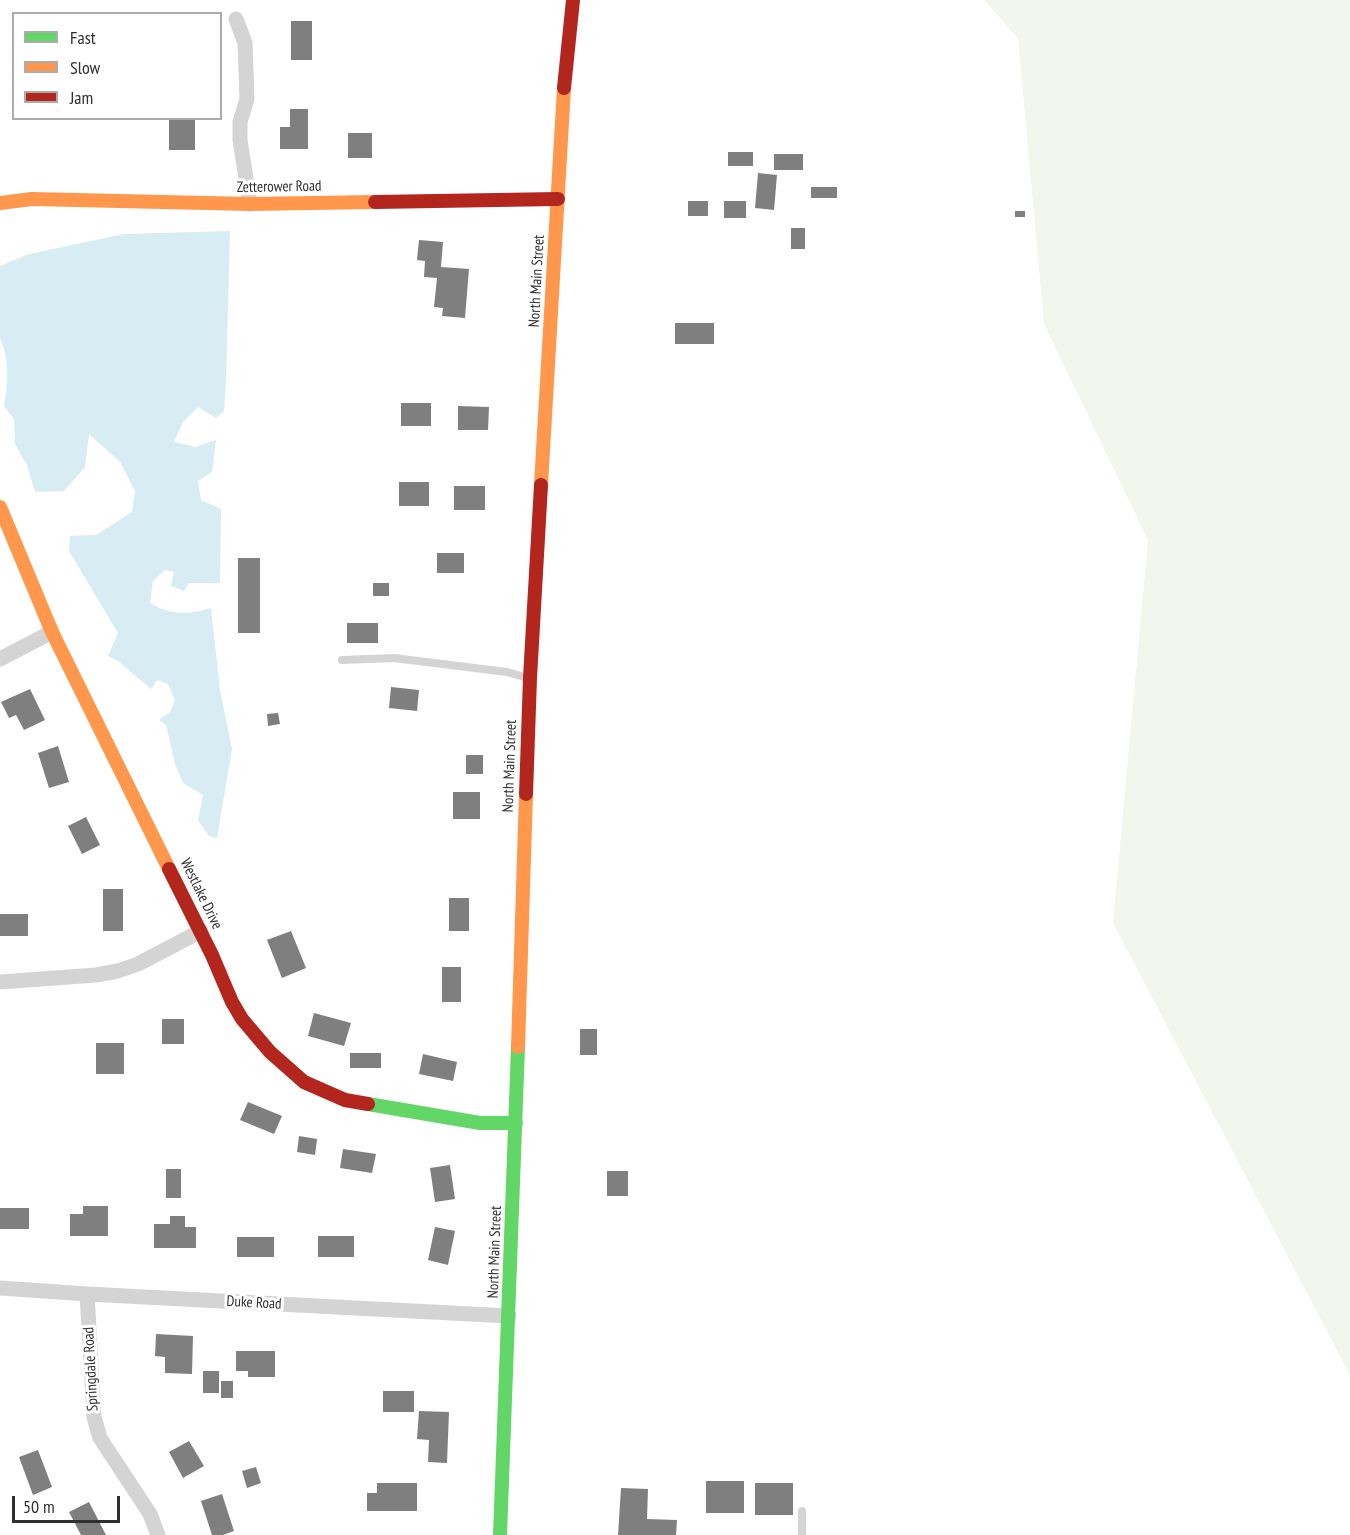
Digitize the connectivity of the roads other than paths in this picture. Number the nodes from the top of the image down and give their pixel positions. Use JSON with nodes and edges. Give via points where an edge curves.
{"nodes":[{"id":1,"x":573,"y":0,"type":"edge"},
{"id":2,"x":236,"y":19,"type":"dead end"},
{"id":3,"x":558,"y":199,"type":"junction"},
{"id":4,"x":0,"y":203,"type":"edge"},
{"id":5,"x":250,"y":204,"type":"junction"},
{"id":6,"x":0,"y":507,"type":"edge"},
{"id":7,"x":52,"y":632,"type":"junction"},
{"id":8,"x":0,"y":658,"type":"edge"},
{"id":9,"x":342,"y":660,"type":"dead end"},
{"id":10,"x":530,"y":678,"type":"junction"},
{"id":11,"x":201,"y":931,"type":"junction"},
{"id":12,"x":0,"y":982,"type":"edge"},
{"id":13,"x":516,"y":1123,"type":"junction"},
{"id":14,"x":0,"y":1288,"type":"edge"},
{"id":15,"x":87,"y":1294,"type":"junction"},
{"id":16,"x":509,"y":1316,"type":"junction"},
{"id":17,"x":802,"y":1511,"type":"dead end"},
{"id":18,"x":158,"y":1535,"type":"edge"},
{"id":19,"x":500,"y":1535,"type":"edge"},
{"id":20,"x":802,"y":1535,"type":"edge"}],
"edges":[{"from":1,"to":3,"type":"street","name":"North Main Street"},
{"from":2,"to":5,"type":"street","via":[[244,43],[247,99],[240,122],[240,140]]},
{"from":3,"to":5,"type":"street","name":"Zetterower Road"},
{"from":3,"to":10,"type":"street","name":"North Main Street"},
{"from":4,"to":5,"type":"street","name":"Zetterower Road","via":[[32,199]]},
{"from":6,"to":7,"type":"street","name":"Westlake Drive"},
{"from":7,"to":8,"type":"street"},
{"from":7,"to":11,"type":"street","name":"Westlake Drive"},
{"from":9,"to":10,"type":"lane","via":[[394,658]]},
{"from":10,"to":13,"type":"street","name":"North Main Street"},
{"from":11,"to":12,"type":"street","via":[[118,971]]},
{"from":11,"to":13,"type":"street","name":"Westlake Drive","via":[[242,1019],[270,1052],[304,1082],[345,1100],[480,1123]]},
{"from":13,"to":16,"type":"street","name":"North Main Street"},
{"from":14,"to":15,"type":"street","name":"Duke Road"},
{"from":15,"to":16,"type":"street","name":"Duke Road"},
{"from":15,"to":18,"type":"street","name":"Springdale Road","via":[[94,1417],[100,1438],[150,1514]]},
{"from":16,"to":19,"type":"street","name":"North Main Street"},
{"from":17,"to":20,"type":"lane"}]}
